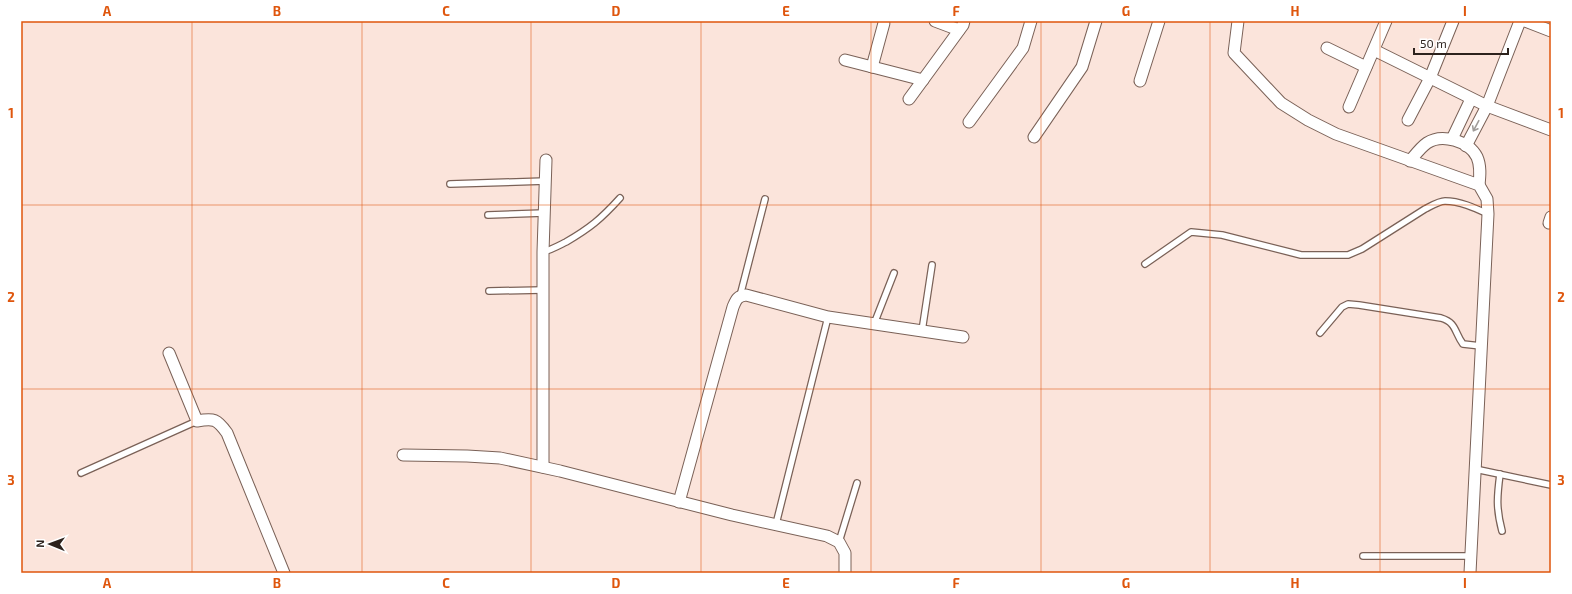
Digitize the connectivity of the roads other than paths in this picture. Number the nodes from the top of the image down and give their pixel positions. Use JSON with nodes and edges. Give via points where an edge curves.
{"nodes":[{"id":1,"x":935,"y":21,"type":"edge"},
{"id":2,"x":1031,"y":21,"type":"edge"},
{"id":3,"x":1096,"y":21,"type":"edge"},
{"id":4,"x":1159,"y":21,"type":"edge"},
{"id":5,"x":1238,"y":21,"type":"edge"},
{"id":6,"x":1386,"y":21,"type":"edge"},
{"id":7,"x":1453,"y":21,"type":"edge"},
{"id":8,"x":1520,"y":21,"type":"edge"},
{"id":9,"x":1525,"y":21,"type":"edge"},
{"id":10,"x":884,"y":23,"type":"dead end"},
{"id":11,"x":962,"y":26,"type":"edge"},
{"id":12,"x":1551,"y":32,"type":"edge"},
{"id":13,"x":1327,"y":48,"type":"dead end"},
{"id":14,"x":1374,"y":50,"type":"junction"},
{"id":15,"x":845,"y":60,"type":"dead end"},
{"id":16,"x":872,"y":67,"type":"junction"},
{"id":17,"x":1366,"y":67,"type":"junction"},
{"id":18,"x":1430,"y":78,"type":"junction"},
{"id":19,"x":923,"y":80,"type":"junction"},
{"id":20,"x":1140,"y":81,"type":"dead end"},
{"id":21,"x":909,"y":99,"type":"dead end"},
{"id":22,"x":1471,"y":99,"type":"junction"},
{"id":23,"x":1487,"y":106,"type":"junction"},
{"id":24,"x":1348,"y":107,"type":"dead end"},
{"id":25,"x":1408,"y":120,"type":"dead end"},
{"id":26,"x":969,"y":122,"type":"dead end"},
{"id":27,"x":1551,"y":130,"type":"edge"},
{"id":28,"x":1034,"y":137,"type":"dead end"},
{"id":29,"x":1452,"y":140,"type":"junction"},
{"id":30,"x":1466,"y":146,"type":"junction"},
{"id":31,"x":546,"y":160,"type":"dead end"},
{"id":32,"x":1410,"y":161,"type":"junction"},
{"id":33,"x":546,"y":181,"type":"junction"},
{"id":34,"x":450,"y":184,"type":"dead end"},
{"id":35,"x":1479,"y":185,"type":"junction"},
{"id":36,"x":620,"y":198,"type":"dead end"},
{"id":37,"x":765,"y":199,"type":"dead end"},
{"id":38,"x":544,"y":213,"type":"junction"},
{"id":39,"x":1488,"y":214,"type":"junction"},
{"id":40,"x":488,"y":215,"type":"dead end"},
{"id":41,"x":543,"y":252,"type":"junction"},
{"id":42,"x":1145,"y":264,"type":"dead end"},
{"id":43,"x":932,"y":265,"type":"dead end"},
{"id":44,"x":894,"y":272,"type":"dead end"},
{"id":45,"x":543,"y":290,"type":"junction"},
{"id":46,"x":488,"y":291,"type":"dead end"},
{"id":47,"x":740,"y":296,"type":"junction"},
{"id":48,"x":828,"y":317,"type":"junction"},
{"id":49,"x":874,"y":324,"type":"junction"},
{"id":50,"x":922,"y":331,"type":"junction"},
{"id":51,"x":1320,"y":333,"type":"dead end"},
{"id":52,"x":963,"y":337,"type":"dead end"},
{"id":53,"x":1480,"y":346,"type":"junction"},
{"id":54,"x":170,"y":353,"type":"dead end"},
{"id":55,"x":197,"y":421,"type":"junction"},
{"id":56,"x":403,"y":455,"type":"dead end"},
{"id":57,"x":543,"y":467,"type":"junction"},
{"id":58,"x":1475,"y":469,"type":"junction"},
{"id":59,"x":81,"y":473,"type":"dead end"},
{"id":60,"x":1500,"y":474,"type":"junction"},
{"id":61,"x":857,"y":483,"type":"dead end"},
{"id":62,"x":1551,"y":485,"type":"edge"},
{"id":63,"x":678,"y":502,"type":"junction"},
{"id":64,"x":776,"y":524,"type":"junction"},
{"id":65,"x":1502,"y":531,"type":"dead end"},
{"id":66,"x":840,"y":542,"type":"junction"},
{"id":67,"x":1363,"y":556,"type":"dead end"},
{"id":68,"x":1471,"y":556,"type":"junction"},
{"id":69,"x":284,"y":573,"type":"edge"},
{"id":70,"x":844,"y":573,"type":"edge"},
{"id":71,"x":1470,"y":573,"type":"edge"}],
"edges":[{"from":1,"to":11,"type":"street"},
{"from":2,"to":26,"type":"street","via":[[1023,48]]},
{"from":3,"to":28,"type":"street","via":[[1082,66]]},
{"from":4,"to":20,"type":"street"},
{"from":5,"to":32,"type":"street","via":[[1234,53],[1281,103],[1336,134]]},
{"from":6,"to":14,"type":"street"},
{"from":7,"to":18,"type":"street"},
{"from":8,"to":23,"type":"street"},
{"from":9,"to":12,"type":"street"},
{"from":10,"to":16,"type":"street"},
{"from":11,"to":19,"type":"street"},
{"from":13,"to":17,"type":"street"},
{"from":14,"to":17,"type":"street"},
{"from":14,"to":18,"type":"street"},
{"from":15,"to":16,"type":"street"},
{"from":16,"to":19,"type":"street"},
{"from":17,"to":24,"type":"street"},
{"from":18,"to":22,"type":"street"},
{"from":18,"to":25,"type":"street"},
{"from":19,"to":21,"type":"street"},
{"from":22,"to":23,"type":"street"},
{"from":22,"to":29,"type":"street"},
{"from":23,"to":27,"type":"street"},
{"from":23,"to":30,"type":"street","one_way":true},
{"from":29,"to":30,"type":"street"},
{"from":29,"to":32,"type":"street","via":[[1436,139],[1427,143]]},
{"from":30,"to":35,"type":"street","via":[[1477,157],[1480,170]]},
{"from":31,"to":33,"type":"street"},
{"from":32,"to":35,"type":"street"},
{"from":33,"to":34,"type":"lane"},
{"from":33,"to":38,"type":"street"},
{"from":35,"to":39,"type":"street","via":[[1487,199]]},
{"from":36,"to":41,"type":"lane","via":[[586,230],[550,251]]},
{"from":37,"to":47,"type":"lane"},
{"from":38,"to":40,"type":"lane"},
{"from":38,"to":41,"type":"street"},
{"from":39,"to":42,"type":"lane","via":[[1468,205],[1445,201],[1434,204],[1424,208],[1362,250],[1348,255],[1301,255],[1222,235],[1191,232]]},
{"from":39,"to":53,"type":"street"},
{"from":41,"to":45,"type":"street"},
{"from":43,"to":50,"type":"lane"},
{"from":44,"to":49,"type":"lane"},
{"from":45,"to":46,"type":"lane"},
{"from":45,"to":57,"type":"street"},
{"from":47,"to":48,"type":"street","via":[[746,295]]},
{"from":47,"to":63,"type":"street","via":[[733,307]]},
{"from":48,"to":49,"type":"street"},
{"from":48,"to":64,"type":"lane"},
{"from":49,"to":50,"type":"street"},
{"from":50,"to":52,"type":"street"},
{"from":51,"to":53,"type":"lane","via":[[1342,307],[1348,304],[1450,320],[1463,344]]},
{"from":53,"to":58,"type":"street"},
{"from":54,"to":55,"type":"street"},
{"from":55,"to":59,"type":"lane"},
{"from":55,"to":69,"type":"street","via":[[209,419],[220,423],[227,433]]},
{"from":56,"to":57,"type":"street","via":[[500,458]]},
{"from":57,"to":63,"type":"street"},
{"from":58,"to":60,"type":"lane"},
{"from":58,"to":68,"type":"street"},
{"from":60,"to":62,"type":"lane"},
{"from":60,"to":65,"type":"lane","via":[[1496,504]]},
{"from":61,"to":66,"type":"lane"},
{"from":63,"to":64,"type":"street"},
{"from":64,"to":66,"type":"street","via":[[828,536]]},
{"from":66,"to":70,"type":"street","via":[[845,553]]},
{"from":67,"to":68,"type":"lane"},
{"from":68,"to":71,"type":"street"}]}
